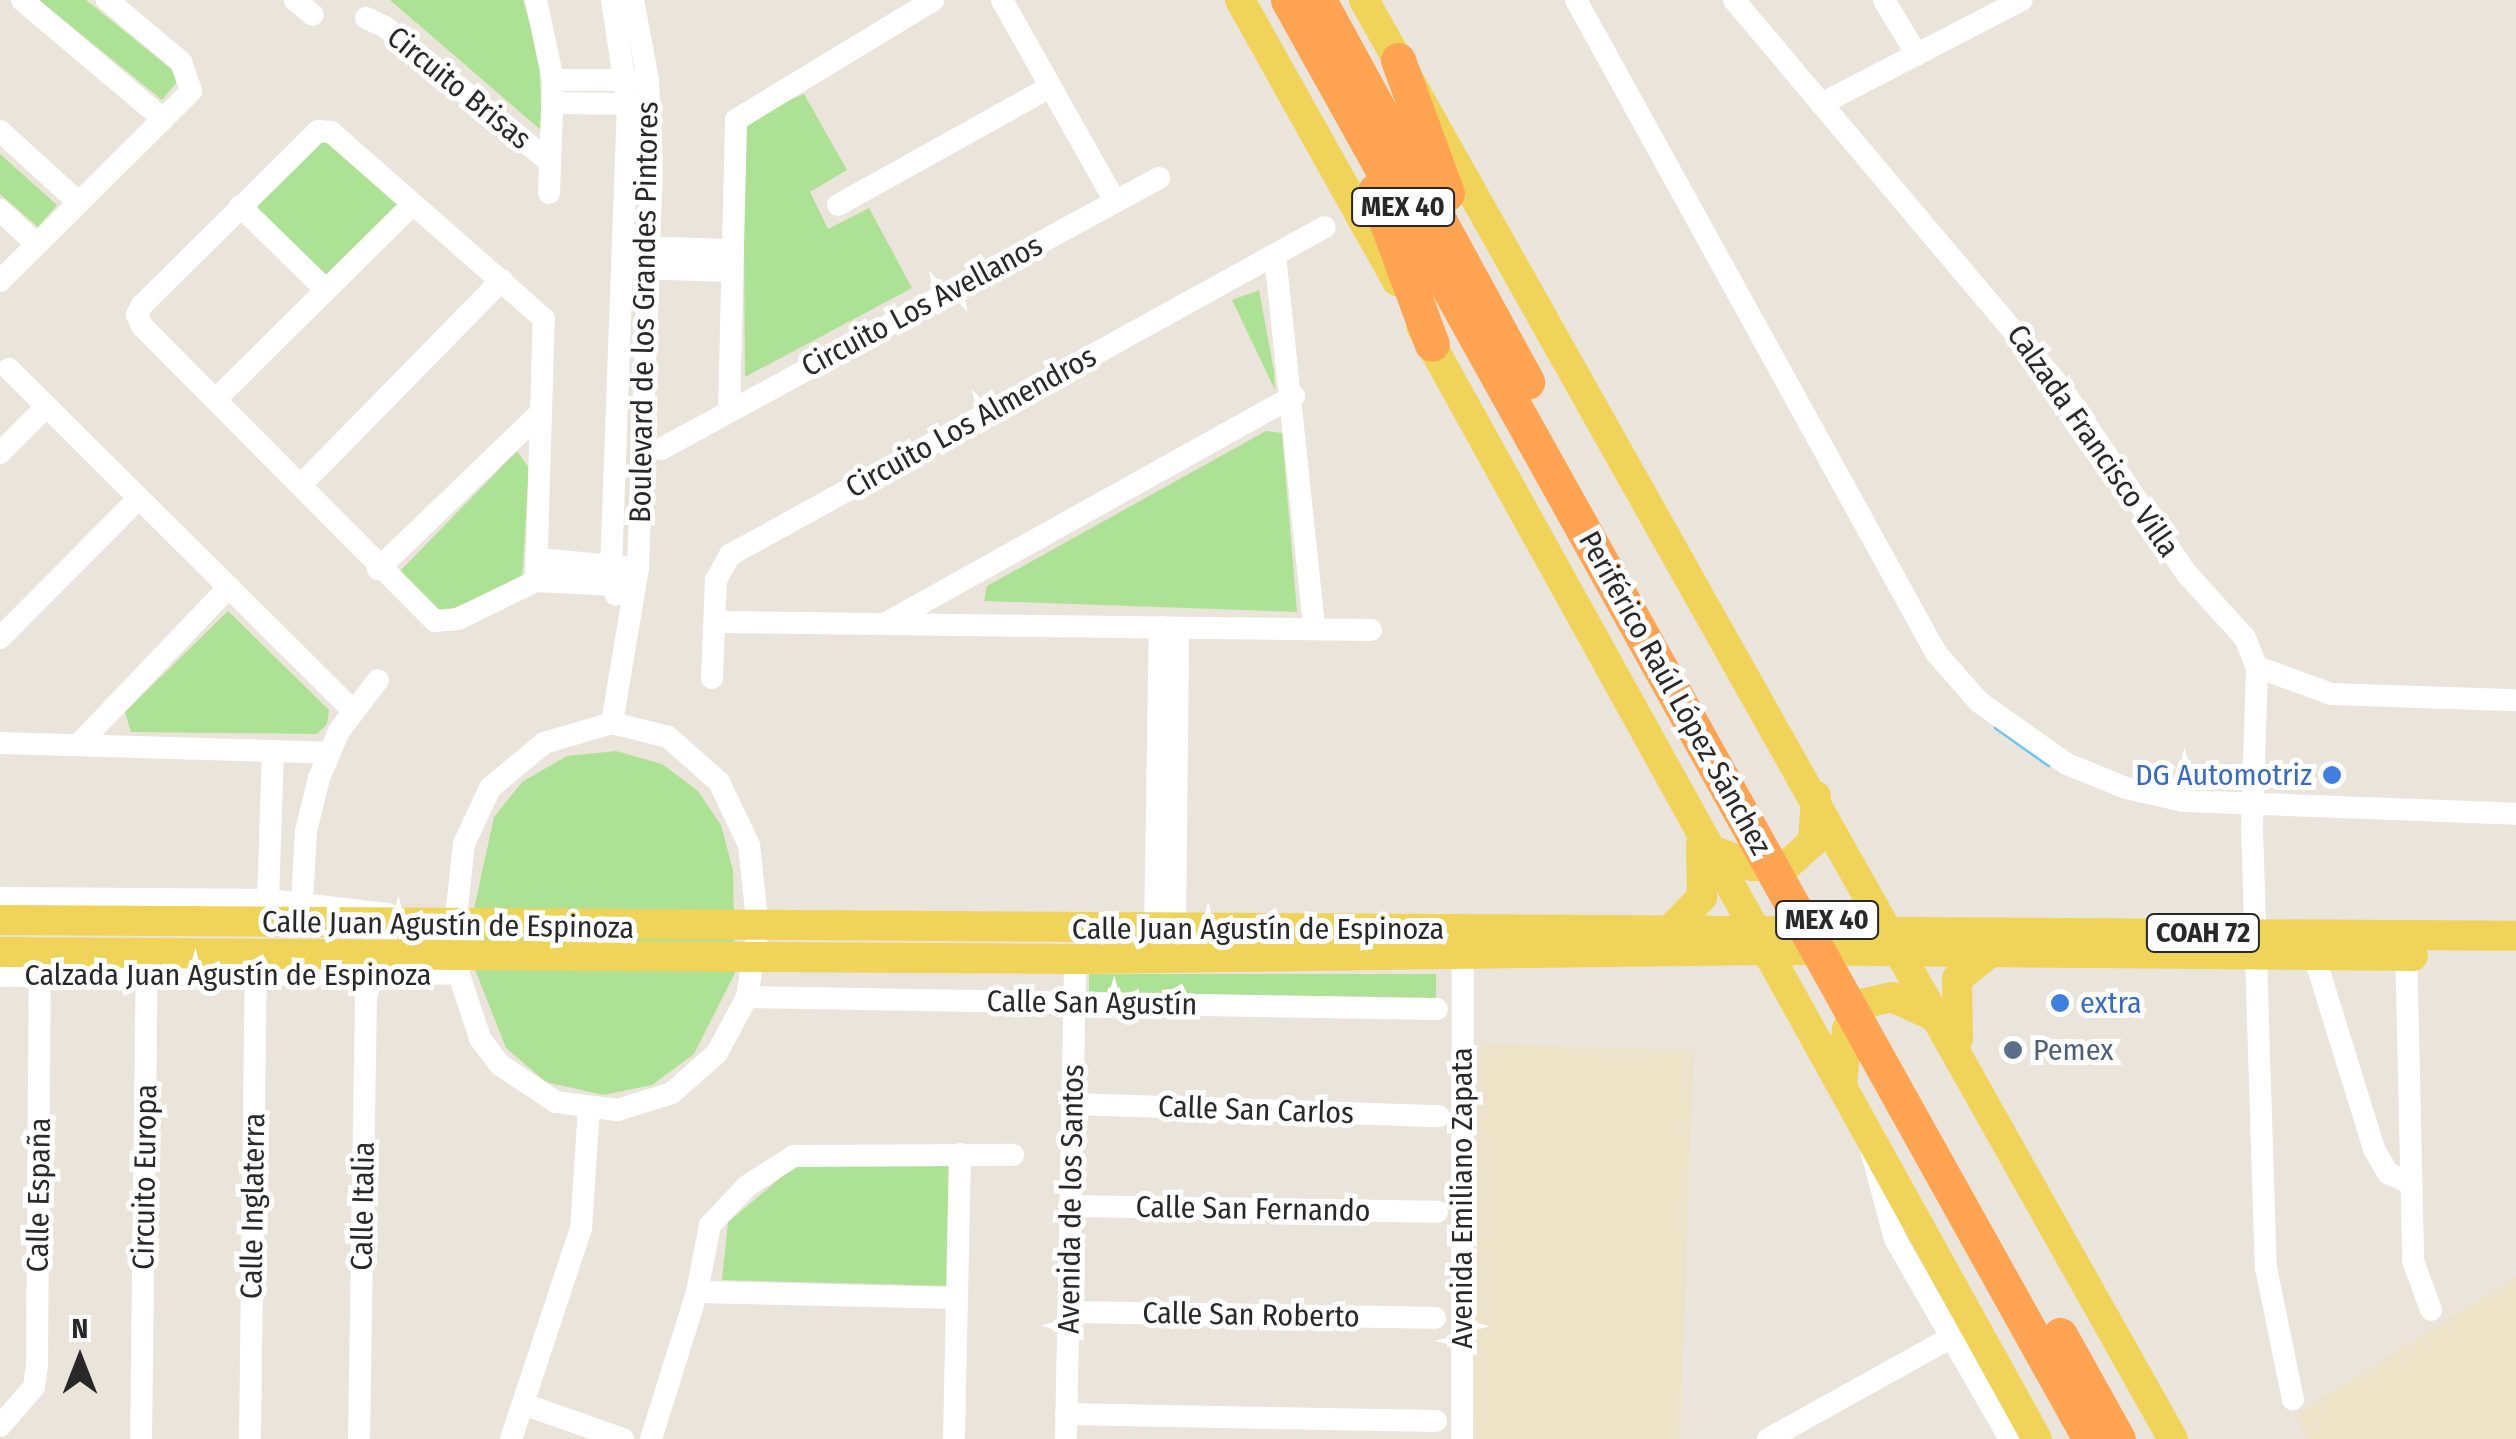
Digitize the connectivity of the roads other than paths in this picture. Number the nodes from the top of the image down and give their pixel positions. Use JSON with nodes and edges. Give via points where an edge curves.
{"nodes":[{"id":1,"x":22,"y":0,"type":"edge"},
{"id":2,"x":108,"y":0,"type":"edge"},
{"id":3,"x":536,"y":0,"type":"edge"},
{"id":4,"x":612,"y":0,"type":"edge"},
{"id":5,"x":634,"y":0,"type":"edge"},
{"id":6,"x":934,"y":0,"type":"edge"},
{"id":7,"x":1002,"y":0,"type":"edge"},
{"id":8,"x":1240,"y":0,"type":"edge"},
{"id":9,"x":1288,"y":0,"type":"edge"},
{"id":10,"x":1319,"y":0,"type":"edge"},
{"id":11,"x":1364,"y":0,"type":"edge"},
{"id":12,"x":1576,"y":0,"type":"edge"},
{"id":13,"x":1734,"y":0,"type":"edge"},
{"id":14,"x":1884,"y":0,"type":"edge"},
{"id":15,"x":2022,"y":0,"type":"edge"},
{"id":16,"x":366,"y":18,"type":"dead end"},
{"id":17,"x":1917,"y":55,"type":"junction"},
{"id":18,"x":1398,"y":60,"type":"junction"},
{"id":19,"x":1329,"y":74,"type":"junction"},
{"id":20,"x":1860,"y":83,"type":"junction"},
{"id":21,"x":1050,"y":87,"type":"junction"},
{"id":22,"x":553,"y":92,"type":"junction"},
{"id":23,"x":638,"y":92,"type":"junction"},
{"id":24,"x":1821,"y":104,"type":"junction"},
{"id":25,"x":163,"y":120,"type":"junction"},
{"id":26,"x":0,"y":131,"type":"edge"},
{"id":27,"x":1860,"y":146,"type":"junction"},
{"id":28,"x":550,"y":162,"type":"junction"},
{"id":29,"x":1159,"y":178,"type":"dead end"},
{"id":30,"x":549,"y":193,"type":"dead end"},
{"id":31,"x":1115,"y":201,"type":"junction"},
{"id":32,"x":78,"y":202,"type":"junction"},
{"id":33,"x":412,"y":205,"type":"junction"},
{"id":34,"x":838,"y":205,"type":"dead end"},
{"id":35,"x":240,"y":206,"type":"junction"},
{"id":36,"x":0,"y":210,"type":"edge"},
{"id":37,"x":1325,"y":228,"type":"dead end"},
{"id":38,"x":36,"y":244,"type":"junction"},
{"id":39,"x":1275,"y":255,"type":"junction"},
{"id":40,"x":638,"y":258,"type":"junction"},
{"id":41,"x":732,"y":260,"type":"junction"},
{"id":42,"x":502,"y":280,"type":"junction"},
{"id":43,"x":0,"y":281,"type":"edge"},
{"id":44,"x":326,"y":290,"type":"junction"},
{"id":45,"x":1485,"y":298,"type":"junction"},
{"id":46,"x":1432,"y":344,"type":"junction"},
{"id":47,"x":8,"y":369,"type":"dead end"},
{"id":48,"x":1294,"y":396,"type":"junction"},
{"id":49,"x":216,"y":399,"type":"junction"},
{"id":50,"x":47,"y":406,"type":"junction"},
{"id":51,"x":1527,"y":407,"type":"junction"},
{"id":52,"x":729,"y":410,"type":"junction"},
{"id":53,"x":541,"y":412,"type":"junction"},
{"id":54,"x":661,"y":449,"type":"dead end"},
{"id":55,"x":0,"y":452,"type":"edge"},
{"id":56,"x":301,"y":486,"type":"junction"},
{"id":57,"x":140,"y":498,"type":"junction"},
{"id":58,"x":378,"y":569,"type":"junction"},
{"id":59,"x":537,"y":570,"type":"junction"},
{"id":60,"x":624,"y":576,"type":"junction"},
{"id":61,"x":229,"y":587,"type":"junction"},
{"id":62,"x":715,"y":622,"type":"junction"},
{"id":63,"x":882,"y":624,"type":"junction"},
{"id":64,"x":1169,"y":627,"type":"junction"},
{"id":65,"x":1314,"y":629,"type":"junction"},
{"id":66,"x":1371,"y":630,"type":"dead end"},
{"id":67,"x":0,"y":638,"type":"edge"},
{"id":68,"x":2257,"y":667,"type":"junction"},
{"id":69,"x":712,"y":678,"type":"dead end"},
{"id":70,"x":378,"y":680,"type":"dead end"},
{"id":71,"x":2516,"y":700,"type":"edge"},
{"id":72,"x":352,"y":710,"type":"junction"},
{"id":73,"x":612,"y":723,"type":"junction"},
{"id":74,"x":0,"y":743,"type":"edge"},
{"id":75,"x":78,"y":746,"type":"junction"},
{"id":76,"x":273,"y":752,"type":"junction"},
{"id":77,"x":328,"y":752,"type":"junction"},
{"id":78,"x":1816,"y":796,"type":"junction"},
{"id":79,"x":2252,"y":814,"type":"junction"},
{"id":80,"x":2516,"y":814,"type":"edge"},
{"id":81,"x":1696,"y":822,"type":"junction"},
{"id":82,"x":1712,"y":850,"type":"junction"},
{"id":83,"x":1857,"y":868,"type":"junction"},
{"id":84,"x":0,"y":898,"type":"edge"},
{"id":85,"x":268,"y":900,"type":"junction"},
{"id":86,"x":302,"y":901,"type":"junction"},
{"id":87,"x":0,"y":920,"type":"edge"},
{"id":88,"x":1836,"y":926,"type":"junction"},
{"id":89,"x":1673,"y":927,"type":"junction"},
{"id":90,"x":1419,"y":928,"type":"junction"},
{"id":91,"x":1500,"y":928,"type":"junction"},
{"id":92,"x":1165,"y":930,"type":"junction"},
{"id":93,"x":2516,"y":936,"type":"edge"},
{"id":94,"x":1761,"y":938,"type":"junction"},
{"id":95,"x":1898,"y":941,"type":"junction"},
{"id":96,"x":757,"y":942,"type":"junction"},
{"id":97,"x":449,"y":944,"type":"junction"},
{"id":98,"x":2258,"y":944,"type":"junction"},
{"id":99,"x":2311,"y":944,"type":"junction"},
{"id":100,"x":2406,"y":945,"type":"junction"},
{"id":101,"x":0,"y":952,"type":"edge"},
{"id":102,"x":1988,"y":954,"type":"junction"},
{"id":103,"x":2516,"y":956,"type":"edge"},
{"id":104,"x":1463,"y":957,"type":"junction"},
{"id":105,"x":1075,"y":959,"type":"junction"},
{"id":106,"x":40,"y":964,"type":"junction"},
{"id":107,"x":256,"y":973,"type":"junction"},
{"id":108,"x":373,"y":974,"type":"junction"},
{"id":109,"x":147,"y":975,"type":"junction"},
{"id":110,"x":0,"y":976,"type":"edge"},
{"id":111,"x":748,"y":997,"type":"junction"},
{"id":112,"x":1075,"y":1003,"type":"junction"},
{"id":113,"x":1438,"y":1009,"type":"dead end"},
{"id":114,"x":1942,"y":1020,"type":"junction"},
{"id":115,"x":1960,"y":1052,"type":"junction"},
{"id":116,"x":1842,"y":1086,"type":"junction"},
{"id":117,"x":1074,"y":1104,"type":"junction"},
{"id":118,"x":590,"y":1109,"type":"junction"},
{"id":119,"x":1439,"y":1116,"type":"dead end"},
{"id":120,"x":1868,"y":1133,"type":"junction"},
{"id":121,"x":960,"y":1154,"type":"junction"},
{"id":122,"x":1013,"y":1155,"type":"dead end"},
{"id":123,"x":2408,"y":1182,"type":"junction"},
{"id":124,"x":1069,"y":1206,"type":"junction"},
{"id":125,"x":1438,"y":1212,"type":"dead end"},
{"id":126,"x":697,"y":1292,"type":"junction"},
{"id":127,"x":957,"y":1298,"type":"junction"},
{"id":128,"x":2431,"y":1310,"type":"dead end"},
{"id":129,"x":1068,"y":1312,"type":"junction"},
{"id":130,"x":1435,"y":1318,"type":"dead end"},
{"id":131,"x":1952,"y":1337,"type":"junction"},
{"id":132,"x":2294,"y":1398,"type":"dead end"},
{"id":133,"x":526,"y":1405,"type":"junction"},
{"id":134,"x":1066,"y":1414,"type":"junction"},
{"id":135,"x":1436,"y":1421,"type":"dead end"},
{"id":136,"x":0,"y":1426,"type":"edge"},
{"id":137,"x":141,"y":1439,"type":"edge"},
{"id":138,"x":250,"y":1439,"type":"edge"},
{"id":139,"x":359,"y":1439,"type":"edge"},
{"id":140,"x":511,"y":1439,"type":"edge"},
{"id":141,"x":623,"y":1439,"type":"edge"},
{"id":142,"x":651,"y":1439,"type":"edge"},
{"id":143,"x":954,"y":1439,"type":"edge"},
{"id":144,"x":1066,"y":1439,"type":"edge"},
{"id":145,"x":1462,"y":1439,"type":"edge"},
{"id":146,"x":1768,"y":1439,"type":"edge"},
{"id":147,"x":2009,"y":1439,"type":"edge"},
{"id":148,"x":2038,"y":1439,"type":"edge"},
{"id":149,"x":2090,"y":1439,"type":"edge"},
{"id":150,"x":2118,"y":1439,"type":"edge"},
{"id":151,"x":2173,"y":1439,"type":"edge"}],
"edges":[{"from":1,"to":25,"type":"street"},
{"from":2,"to":25,"type":"street","via":[[191,76],[191,90]]},
{"from":3,"to":22,"type":"street"},
{"from":4,"to":23,"type":"street","name":"Boulevard de los Grandes Pintores"},
{"from":5,"to":23,"type":"street","name":"Boulevard de los Grandes Pintores"},
{"from":6,"to":41,"type":"street","via":[[740,113]]},
{"from":7,"to":21,"type":"street"},
{"from":8,"to":46,"type":"main road","name":"Periférico Raúl López Sánchez"},
{"from":9,"to":19,"type":"highway","name":"Periférico Raúl López Sánchez","number":"MEX 40"},
{"from":10,"to":45,"type":"highway","name":"Periférico Raúl López Sánchez","number":"MEX 40"},
{"from":11,"to":18,"type":"main road"},
{"from":12,"to":79,"type":"street","via":[[1936,653],[1979,702],[2067,764],[2126,788]]},
{"from":13,"to":24,"type":"street","name":"Calzada Francisco Villa"},
{"from":14,"to":17,"type":"street"},
{"from":15,"to":17,"type":"street"},
{"from":16,"to":28,"type":"street","name":"Circuito Brisas"},
{"from":17,"to":20,"type":"street"},
{"from":18,"to":45,"type":"highway"},
{"from":18,"to":78,"type":"main road"},
{"from":19,"to":46,"type":"highway"},
{"from":19,"to":51,"type":"highway","name":"Periférico Raúl López Sánchez","number":"MEX 40"},
{"from":20,"to":24,"type":"street"},
{"from":20,"to":27,"type":"street","via":[[1854,113]]},
{"from":21,"to":31,"type":"street"},
{"from":21,"to":34,"type":"street"},
{"from":22,"to":23,"type":"street"},
{"from":22,"to":28,"type":"street"},
{"from":23,"to":40,"type":"street","name":"Boulevard de los Grandes Pintores"},
{"from":24,"to":27,"type":"street","name":"Calzada Francisco Villa"},
{"from":25,"to":32,"type":"street"},
{"from":26,"to":32,"type":"street"},
{"from":27,"to":68,"type":"street","name":"Calzada Francisco Villa","via":[[2062,389],[2187,574],[2245,638]]},
{"from":28,"to":30,"type":"street"},
{"from":29,"to":31,"type":"street","name":"Circuito Los Avellanos"},
{"from":31,"to":52,"type":"street","name":"Circuito Los Avellanos"},
{"from":32,"to":38,"type":"street"},
{"from":33,"to":35,"type":"street","via":[[324,129]]},
{"from":33,"to":42,"type":"street"},
{"from":33,"to":44,"type":"street"},
{"from":35,"to":44,"type":"street"},
{"from":35,"to":49,"type":"street","via":[[137,315]]},
{"from":36,"to":38,"type":"street"},
{"from":37,"to":39,"type":"street","name":"Circuito Los Almendros"},
{"from":38,"to":43,"type":"street"},
{"from":39,"to":48,"type":"street"},
{"from":39,"to":62,"type":"street","name":"Circuito Los Almendros","via":[[730,554],[716,580]]},
{"from":40,"to":41,"type":"street"},
{"from":40,"to":60,"type":"street","name":"Boulevard de los Grandes Pintores"},
{"from":41,"to":52,"type":"street"},
{"from":42,"to":53,"type":"street","via":[[544,319]]},
{"from":42,"to":56,"type":"street"},
{"from":44,"to":49,"type":"street"},
{"from":45,"to":51,"type":"highway","name":"Periférico Raúl López Sánchez","number":"MEX 40"},
{"from":46,"to":81,"type":"main road","name":"Periférico Raúl López Sánchez"},
{"from":47,"to":50,"type":"street"},
{"from":48,"to":63,"type":"street"},
{"from":48,"to":65,"type":"street"},
{"from":49,"to":56,"type":"street"},
{"from":50,"to":55,"type":"street"},
{"from":50,"to":57,"type":"street"},
{"from":51,"to":149,"type":"highway","name":"Periférico Raúl López Sánchez","number":"MEX 40"},
{"from":51,"to":150,"type":"highway","name":"Periférico Raúl López Sánchez","number":"MEX 40"},
{"from":52,"to":54,"type":"street","name":"Circuito Los Avellanos"},
{"from":53,"to":58,"type":"street"},
{"from":53,"to":59,"type":"street"},
{"from":56,"to":58,"type":"street"},
{"from":57,"to":61,"type":"street"},
{"from":57,"to":67,"type":"street"},
{"from":58,"to":59,"type":"street","via":[[441,623]]},
{"from":59,"to":60,"type":"street"},
{"from":60,"to":73,"type":"street","name":"Boulevard de los Grandes Pintores"},
{"from":61,"to":72,"type":"street"},
{"from":61,"to":75,"type":"street"},
{"from":62,"to":63,"type":"street"},
{"from":62,"to":69,"type":"street","name":"Circuito Los Almendros"},
{"from":63,"to":64,"type":"street"},
{"from":64,"to":65,"type":"street"},
{"from":64,"to":92,"type":"street"},
{"from":65,"to":66,"type":"street"},
{"from":68,"to":71,"type":"street","via":[[2331,694]]},
{"from":68,"to":79,"type":"street"},
{"from":70,"to":72,"type":"street"},
{"from":72,"to":77,"type":"street"},
{"from":73,"to":96,"type":"street","via":[[668,737],[719,782],[748,844]]},
{"from":73,"to":97,"type":"street","via":[[544,743],[490,788],[464,844]]},
{"from":74,"to":75,"type":"street"},
{"from":75,"to":76,"type":"street"},
{"from":76,"to":77,"type":"street"},
{"from":76,"to":85,"type":"street"},
{"from":77,"to":86,"type":"street","via":[[306,831]]},
{"from":78,"to":82,"type":"main road","via":[[1813,842],[1786,866],[1752,866]]},
{"from":78,"to":83,"type":"main road"},
{"from":79,"to":80,"type":"street"},
{"from":79,"to":98,"type":"street"},
{"from":81,"to":82,"type":"main road","name":"Periférico Raúl López Sánchez"},
{"from":81,"to":89,"type":"main road","via":[[1705,884],[1696,906]]},
{"from":82,"to":94,"type":"main road","name":"Periférico Raúl López Sánchez"},
{"from":83,"to":88,"type":"main road"},
{"from":83,"to":95,"type":"main road"},
{"from":84,"to":85,"type":"street"},
{"from":85,"to":86,"type":"street"},
{"from":86,"to":97,"type":"street"},
{"from":87,"to":97,"type":"main road","name":"Calle Juan Agustín de Espinoza"},
{"from":88,"to":94,"type":"main road","name":"Calle Juan Agustín de Espinoza","number":"COAH 72"},
{"from":88,"to":95,"type":"main road","name":"Calle Juan Agustín de Espinoza","number":"COAH 72"},
{"from":89,"to":91,"type":"main road","name":"Calle Juan Agustín de Espinoza"},
{"from":89,"to":94,"type":"main road","name":"Calle Juan Agustín de Espinoza"},
{"from":90,"to":91,"type":"main road","name":"Calle Juan Agustín de Espinoza"},
{"from":90,"to":92,"type":"main road","name":"Calle Juan Agustín de Espinoza"},
{"from":90,"to":104,"type":"main road"},
{"from":91,"to":104,"type":"main road"},
{"from":92,"to":96,"type":"main road","name":"Calle Juan Agustín de Espinoza"},
{"from":93,"to":100,"type":"main road","name":"Calle Juan Agustín de Espinoza","number":"COAH 72"},
{"from":94,"to":95,"type":"main road","name":"Calle Juan Agustín de Espinoza","number":"COAH 72"},
{"from":94,"to":104,"type":"main road","name":"Calle Juan Agustín de Espinoza"},
{"from":94,"to":116,"type":"main road","name":"Periférico Raúl López Sánchez"},
{"from":95,"to":98,"type":"main road","name":"Calle Juan Agustín de Espinoza","number":"COAH 72"},
{"from":95,"to":102,"type":"main road","name":"Calle Juan Agustín de Espinoza","number":"COAH 72"},
{"from":95,"to":114,"type":"main road"},
{"from":96,"to":97,"type":"main road","name":"Calle Juan Agustín de Espinoza"},
{"from":96,"to":105,"type":"main road","name":"Calle Juan Agustín de Espinoza"},
{"from":96,"to":111,"type":"street"},
{"from":97,"to":106,"type":"main road","name":"Calle Juan Agustín de Espinoza"},
{"from":97,"to":108,"type":"street","name":"Calzada Juan Agustín de Espinoza"},
{"from":97,"to":118,"type":"street","via":[[480,1038],[500,1065],[556,1102]]},
{"from":98,"to":99,"type":"main road","name":"Calle Juan Agustín de Espinoza","number":"COAH 72"},
{"from":98,"to":102,"type":"main road","name":"Calle Juan Agustín de Espinoza","number":"COAH 72"},
{"from":98,"to":132,"type":"street","via":[[2266,1268]]},
{"from":99,"to":100,"type":"main road","name":"Calle Juan Agustín de Espinoza","number":"COAH 72"},
{"from":99,"to":123,"type":"street","via":[[2374,1149],[2388,1173]]},
{"from":100,"to":103,"type":"main road","name":"Calle Juan Agustín de Espinoza","number":"COAH 72"},
{"from":100,"to":123,"type":"street"},
{"from":101,"to":106,"type":"main road","name":"Calle Juan Agustín de Espinoza"},
{"from":102,"to":115,"type":"main road","via":[[1957,979]]},
{"from":104,"to":105,"type":"main road","name":"Calle Juan Agustín de Espinoza"},
{"from":104,"to":145,"type":"street","name":"Avenida Emiliano Zapata"},
{"from":105,"to":112,"type":"street","name":"Avenida de los Santos"},
{"from":106,"to":109,"type":"street","name":"Calzada Juan Agustín de Espinoza"},
{"from":106,"to":110,"type":"street","name":"Calzada Juan Agustín de Espinoza"},
{"from":106,"to":136,"type":"street","name":"Calle España","via":[[37,1365],[34,1386]]},
{"from":107,"to":108,"type":"street","name":"Calzada Juan Agustín de Espinoza"},
{"from":107,"to":109,"type":"street","name":"Calzada Juan Agustín de Espinoza"},
{"from":107,"to":138,"type":"street","name":"Calle Inglaterra"},
{"from":108,"to":139,"type":"street","name":"Calle Italia","via":[[366,996]]},
{"from":109,"to":137,"type":"street","name":"Circuito Europa"},
{"from":111,"to":112,"type":"street","name":"Calle San Agustín"},
{"from":111,"to":118,"type":"street","via":[[717,1053],[672,1093],[644,1105]]},
{"from":112,"to":113,"type":"street","name":"Calle San Agustín"},
{"from":112,"to":117,"type":"street","name":"Avenida de los Santos"},
{"from":114,"to":115,"type":"main road"},
{"from":114,"to":116,"type":"main road","via":[[1892,997],[1866,1003],[1847,1029]]},
{"from":115,"to":151,"type":"main road"},
{"from":116,"to":120,"type":"main road","name":"Periférico Raúl López Sánchez"},
{"from":117,"to":119,"type":"street","name":"Calle San Carlos"},
{"from":117,"to":124,"type":"street","name":"Avenida de los Santos"},
{"from":118,"to":133,"type":"street","via":[[581,1229]]},
{"from":120,"to":131,"type":"street","via":[[1886,1216]]},
{"from":120,"to":148,"type":"main road","name":"Periférico Raúl López Sánchez"},
{"from":121,"to":122,"type":"street"},
{"from":121,"to":126,"type":"street","via":[[794,1156],[747,1186],[710,1225]]},
{"from":121,"to":127,"type":"street"},
{"from":123,"to":128,"type":"street","via":[[2413,1261]]},
{"from":124,"to":125,"type":"street","name":"Calle San Fernando"},
{"from":124,"to":129,"type":"street","name":"Avenida de los Santos"},
{"from":126,"to":127,"type":"street"},
{"from":126,"to":142,"type":"street"},
{"from":127,"to":143,"type":"street"},
{"from":129,"to":130,"type":"street","name":"Calle San Roberto"},
{"from":129,"to":134,"type":"street","name":"Avenida de los Santos"},
{"from":131,"to":146,"type":"street"},
{"from":131,"to":147,"type":"street"},
{"from":133,"to":140,"type":"street"},
{"from":133,"to":141,"type":"street"},
{"from":134,"to":135,"type":"street"},
{"from":134,"to":144,"type":"street","name":"Avenida de los Santos"}]}
